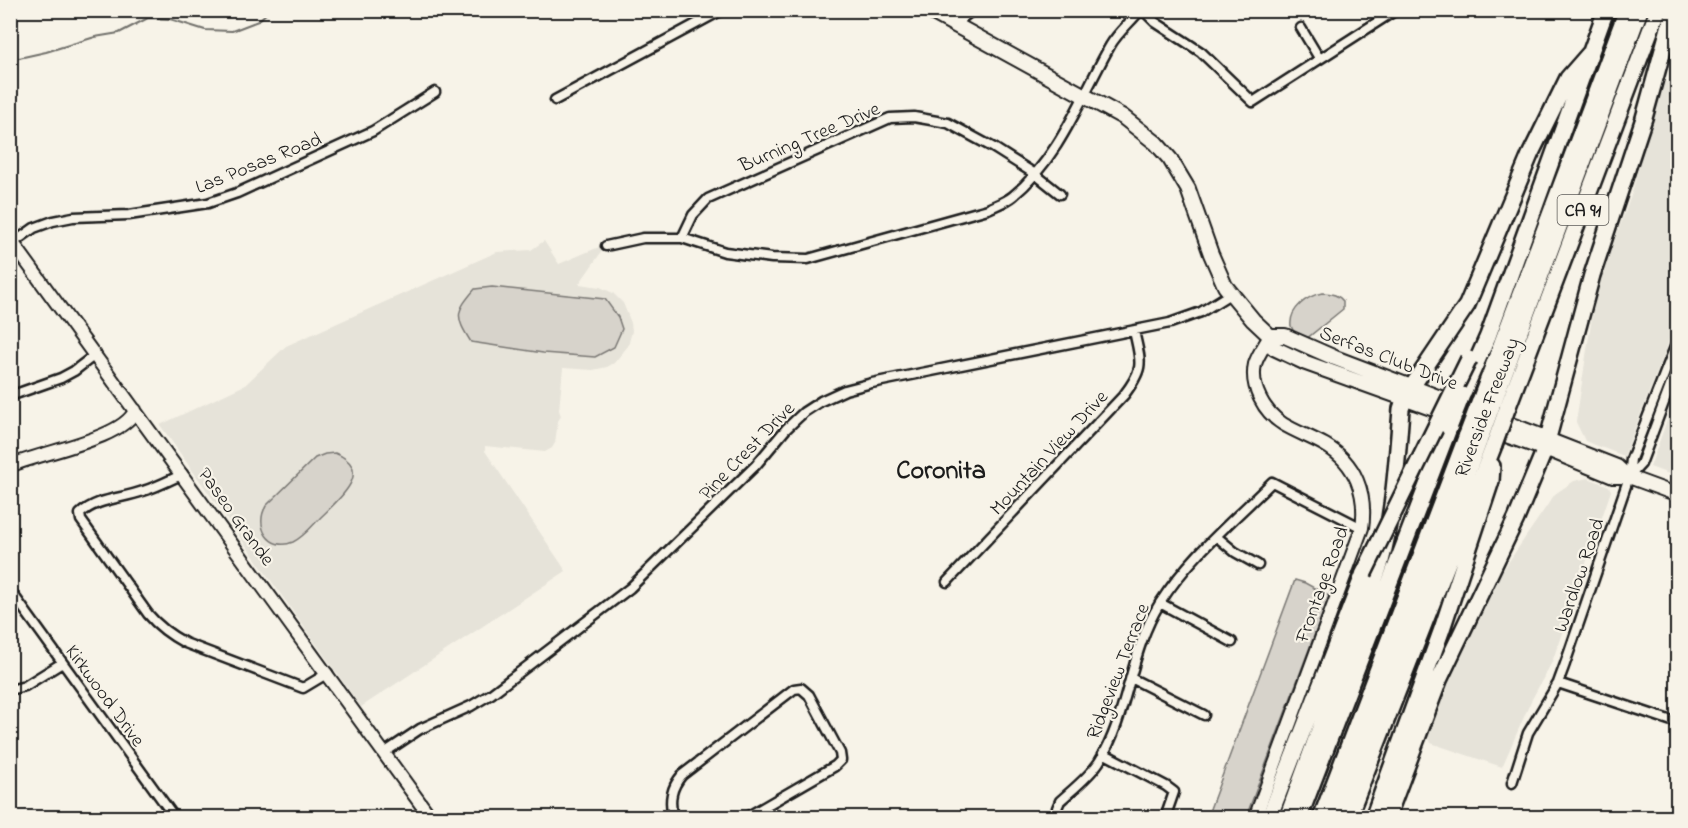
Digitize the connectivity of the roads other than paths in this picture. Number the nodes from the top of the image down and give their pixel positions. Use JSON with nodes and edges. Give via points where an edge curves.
{"nodes":[{"id":1,"x":722,"y":10,"type":"edge"},
{"id":2,"x":928,"y":10,"type":"edge"},
{"id":3,"x":970,"y":10,"type":"edge"},
{"id":4,"x":1142,"y":10,"type":"edge"},
{"id":5,"x":1606,"y":10,"type":"edge"},
{"id":6,"x":1627,"y":10,"type":"edge"},
{"id":7,"x":1640,"y":10,"type":"edge"},
{"id":8,"x":1658,"y":10,"type":"edge"},
{"id":9,"x":1674,"y":10,"type":"edge"},
{"id":10,"x":1393,"y":11,"type":"edge"},
{"id":11,"x":957,"y":26,"type":"junction"},
{"id":12,"x":1301,"y":28,"type":"dead end"},
{"id":13,"x":1589,"y":54,"type":"junction"},
{"id":14,"x":1319,"y":58,"type":"junction"},
{"id":15,"x":435,"y":92,"type":"dead end"},
{"id":16,"x":1085,"y":97,"type":"junction"},
{"id":17,"x":555,"y":100,"type":"dead end"},
{"id":18,"x":1035,"y":174,"type":"junction"},
{"id":19,"x":1060,"y":194,"type":"dead end"},
{"id":20,"x":682,"y":238,"type":"junction"},
{"id":21,"x":12,"y":241,"type":"edge"},
{"id":22,"x":606,"y":246,"type":"dead end"},
{"id":23,"x":1230,"y":294,"type":"junction"},
{"id":24,"x":1134,"y":331,"type":"junction"},
{"id":25,"x":1270,"y":336,"type":"junction"},
{"id":26,"x":1488,"y":336,"type":"junction"},
{"id":27,"x":1677,"y":339,"type":"edge"},
{"id":28,"x":96,"y":354,"type":"junction"},
{"id":29,"x":1677,"y":365,"type":"edge"},
{"id":30,"x":1409,"y":392,"type":"junction"},
{"id":31,"x":10,"y":396,"type":"edge"},
{"id":32,"x":1486,"y":403,"type":"junction"},
{"id":33,"x":135,"y":410,"type":"junction"},
{"id":34,"x":1483,"y":442,"type":"junction"},
{"id":35,"x":1546,"y":444,"type":"junction"},
{"id":36,"x":10,"y":457,"type":"edge"},
{"id":37,"x":10,"y":466,"type":"edge"},
{"id":38,"x":183,"y":474,"type":"junction"},
{"id":39,"x":1629,"y":477,"type":"junction"},
{"id":40,"x":1677,"y":495,"type":"edge"},
{"id":41,"x":1362,"y":528,"type":"junction"},
{"id":42,"x":1217,"y":537,"type":"junction"},
{"id":43,"x":1258,"y":565,"type":"dead end"},
{"id":44,"x":947,"y":582,"type":"dead end"},
{"id":45,"x":10,"y":590,"type":"edge"},
{"id":46,"x":1160,"y":603,"type":"junction"},
{"id":47,"x":1232,"y":642,"type":"dead end"},
{"id":48,"x":62,"y":663,"type":"junction"},
{"id":49,"x":327,"y":673,"type":"junction"},
{"id":50,"x":1131,"y":678,"type":"junction"},
{"id":51,"x":1558,"y":683,"type":"junction"},
{"id":52,"x":10,"y":690,"type":"edge"},
{"id":53,"x":1204,"y":715,"type":"dead end"},
{"id":54,"x":1677,"y":723,"type":"edge"},
{"id":55,"x":384,"y":753,"type":"junction"},
{"id":56,"x":1103,"y":753,"type":"junction"},
{"id":57,"x":1512,"y":783,"type":"dead end"},
{"id":58,"x":673,"y":817,"type":"edge"},
{"id":59,"x":175,"y":818,"type":"edge"},
{"id":60,"x":431,"y":818,"type":"edge"},
{"id":61,"x":745,"y":818,"type":"edge"},
{"id":62,"x":1059,"y":818,"type":"edge"},
{"id":63,"x":1165,"y":818,"type":"edge"},
{"id":64,"x":1255,"y":818,"type":"edge"},
{"id":65,"x":1269,"y":818,"type":"edge"},
{"id":66,"x":1287,"y":818,"type":"edge"},
{"id":67,"x":1299,"y":818,"type":"edge"},
{"id":68,"x":1321,"y":818,"type":"edge"},
{"id":69,"x":1334,"y":818,"type":"edge"},
{"id":70,"x":1348,"y":818,"type":"edge"},
{"id":71,"x":1373,"y":818,"type":"edge"},
{"id":72,"x":1388,"y":818,"type":"edge"}],
"edges":[{"from":1,"to":17,"type":"street"},
{"from":2,"to":11,"type":"main road"},
{"from":3,"to":11,"type":"street"},
{"from":4,"to":14,"type":"street","via":[[1201,52],[1253,102]]},
{"from":4,"to":16,"type":"street","via":[[1111,43]]},
{"from":5,"to":13,"type":"highway","name":"Riverside Freeway","number":"CA 91"},
{"from":6,"to":32,"type":"highway"},
{"from":7,"to":32,"type":"highway"},
{"from":8,"to":34,"type":"highway","name":"Riverside Freeway","number":"CA 91","bridge":true,"via":[[1508,409]]},
{"from":9,"to":35,"type":"highway","via":[[1644,118],[1592,275]]},
{"from":10,"to":14,"type":"street"},
{"from":11,"to":16,"type":"main road"},
{"from":12,"to":14,"type":"street"},
{"from":13,"to":26,"type":"highway","name":"Riverside Freeway","number":"CA 91"},
{"from":13,"to":30,"type":"highway","via":[[1568,78],[1530,155],[1467,305]]},
{"from":15,"to":21,"type":"street","name":"Las Posas Road","via":[[373,131],[208,203],[138,214],[73,217],[34,228]]},
{"from":16,"to":18,"type":"street"},
{"from":16,"to":23,"type":"main road","via":[[1139,128],[1170,159],[1188,189]]},
{"from":18,"to":19,"type":"street","name":"Burning Tree Drive"},
{"from":18,"to":20,"type":"street","via":[[1011,198],[988,209],[808,259],[725,252]]},
{"from":18,"to":20,"type":"street","name":"Burning Tree Drive","via":[[948,123],[914,117],[890,118],[708,199],[693,215]]},
{"from":20,"to":22,"type":"street","via":[[643,238]]},
{"from":21,"to":28,"type":"main road","name":"Paseo Grande"},
{"from":23,"to":24,"type":"street","name":"Pine Crest Drive","via":[[1186,318]]},
{"from":23,"to":25,"type":"main road"},
{"from":24,"to":44,"type":"street","name":"Mountain View Drive","via":[[1141,363],[1138,377]]},
{"from":24,"to":55,"type":"street","name":"Pine Crest Drive","via":[[872,383],[821,400],[786,429],[756,465],[630,588],[491,694],[420,729]]},
{"from":25,"to":30,"type":"main road","name":"Serfas Club Drive","via":[[1285,336]]},
{"from":25,"to":41,"type":"main road","name":"Frontage Road","via":[[1255,365],[1254,381],[1260,397],[1269,414],[1326,445],[1354,474],[1365,505]]},
{"from":26,"to":65,"type":"highway","bridge":true,"via":[[1468,359],[1364,573]]},
{"from":26,"to":67,"type":"highway","name":"Riverside Freeway","number":"CA 91","bridge":true},
{"from":27,"to":39,"type":"street","name":"Wardlow Road","via":[[1631,459]]},
{"from":28,"to":31,"type":"street","via":[[61,378]]},
{"from":28,"to":33,"type":"main road","name":"Paseo Grande"},
{"from":29,"to":39,"type":"street","name":"Wardlow Road","via":[[1641,464]]},
{"from":30,"to":35,"type":"main road","name":"Serfas Club Drive"},
{"from":30,"to":66,"type":"highway","via":[[1401,410],[1394,500],[1380,565]]},
{"from":32,"to":34,"type":"highway","bridge":true},
{"from":33,"to":36,"type":"main road","via":[[128,410],[86,434]]},
{"from":33,"to":37,"type":"main road","via":[[101,436]]},
{"from":33,"to":38,"type":"main road","name":"Paseo Grande"},
{"from":34,"to":68,"type":"highway"},
{"from":34,"to":69,"type":"highway"},
{"from":34,"to":70,"type":"highway","name":"Riverside Freeway","number":"CA 91"},
{"from":34,"to":71,"type":"highway","via":[[1491,481]]},
{"from":35,"to":39,"type":"main road","name":"Serfas Club Drive","via":[[1613,477]]},
{"from":35,"to":72,"type":"highway","via":[[1516,519],[1439,680]]},
{"from":38,"to":49,"type":"main road","name":"Paseo Grande"},
{"from":38,"to":49,"type":"street","via":[[142,492],[86,509],[80,514],[81,520],[148,614],[172,636],[303,688]]},
{"from":39,"to":40,"type":"main road","name":"Serfas Club Drive"},
{"from":39,"to":51,"type":"street","name":"Wardlow Road"},
{"from":41,"to":42,"type":"street","name":"Ridgeview Terrace","via":[[1272,482]]},
{"from":41,"to":64,"type":"main road","name":"Frontage Road"},
{"from":42,"to":43,"type":"street"},
{"from":42,"to":46,"type":"street","name":"Ridgeview Terrace","via":[[1186,568]]},
{"from":45,"to":48,"type":"street","name":"Kirkwood Drive"},
{"from":46,"to":47,"type":"street"},
{"from":46,"to":50,"type":"street","name":"Ridgeview Terrace","via":[[1149,623]]},
{"from":48,"to":52,"type":"street","via":[[25,687]]},
{"from":48,"to":59,"type":"street","name":"Kirkwood Drive"},
{"from":49,"to":55,"type":"main road","name":"Paseo Grande"},
{"from":50,"to":53,"type":"street"},
{"from":50,"to":56,"type":"street","name":"Ridgeview Terrace"},
{"from":51,"to":54,"type":"street"},
{"from":51,"to":57,"type":"street","name":"Wardlow Road","via":[[1531,727]]},
{"from":55,"to":60,"type":"main road","name":"Paseo Grande"},
{"from":56,"to":62,"type":"street","name":"Ridgeview Terrace","via":[[1086,777],[1060,801]]},
{"from":56,"to":63,"type":"street","via":[[1174,792]]},
{"from":58,"to":61,"type":"street","via":[[671,793],[682,775],[794,689],[801,688],[841,760]]}]}
